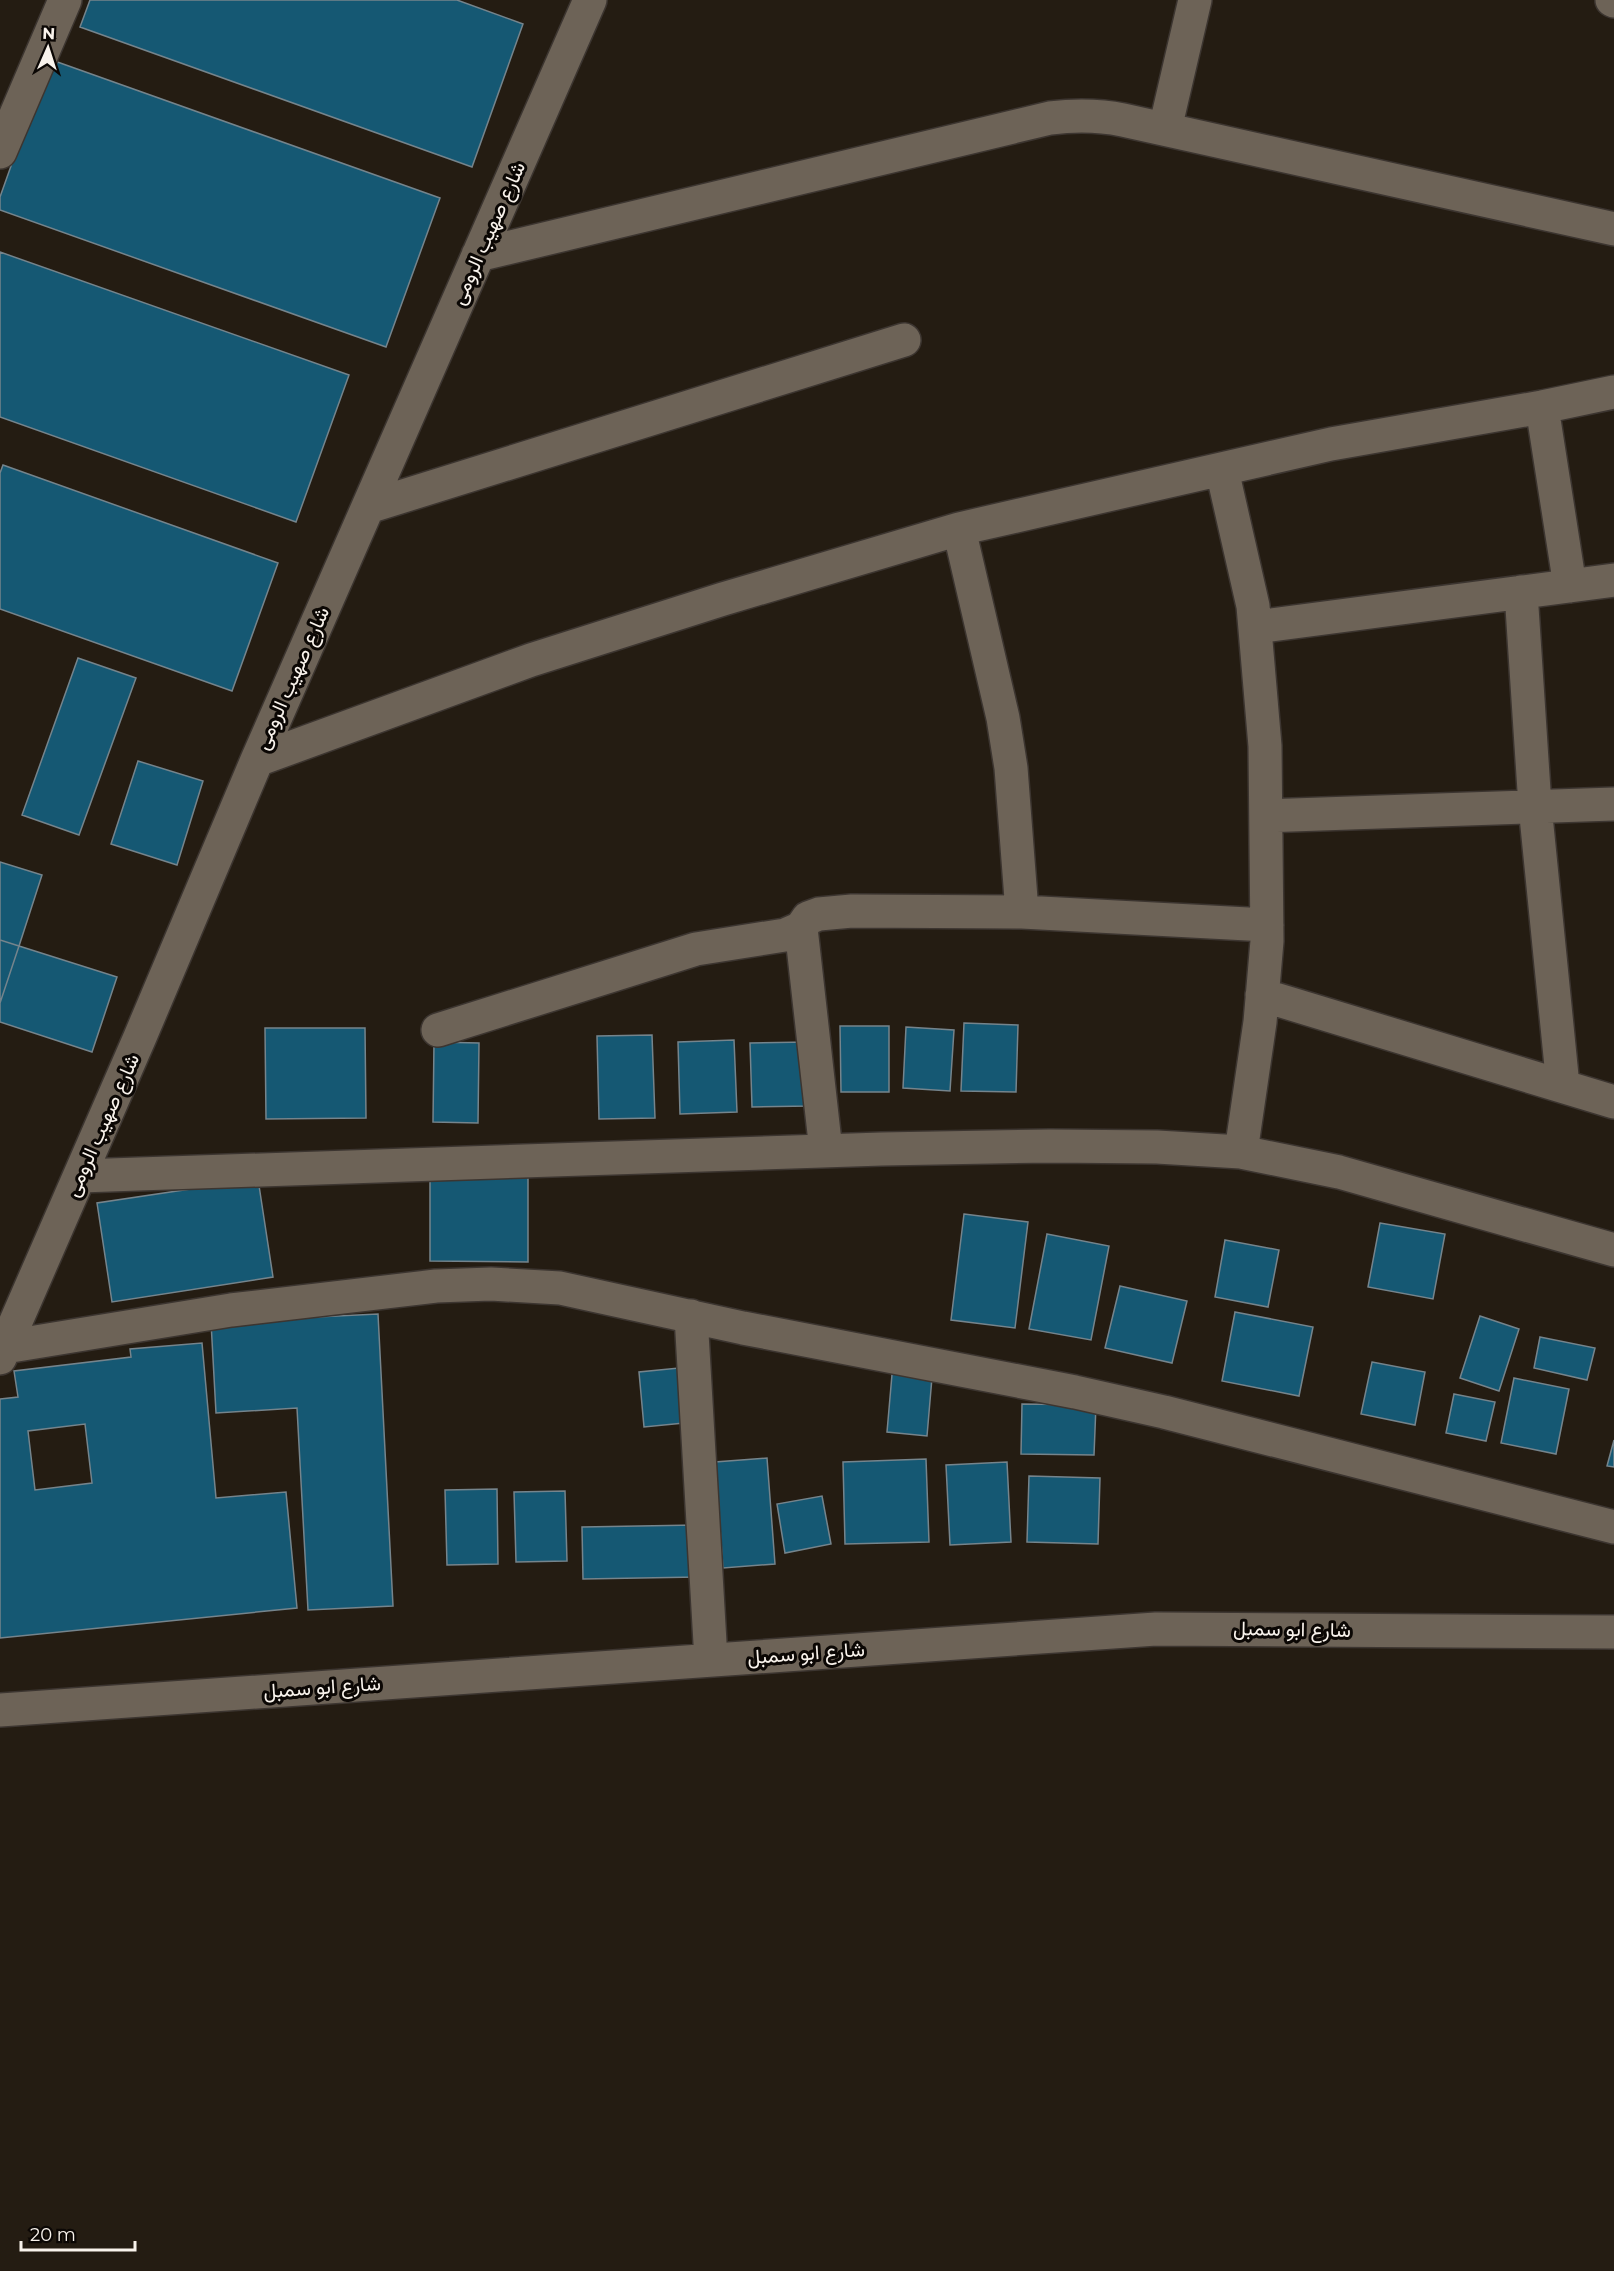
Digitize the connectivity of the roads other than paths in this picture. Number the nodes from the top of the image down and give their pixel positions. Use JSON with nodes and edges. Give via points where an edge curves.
{"nodes":[{"id":1,"x":65,"y":0,"type":"edge"},
{"id":2,"x":590,"y":0,"type":"edge"},
{"id":3,"x":1195,"y":0,"type":"edge"},
{"id":4,"x":1165,"y":129,"type":"junction"},
{"id":5,"x":0,"y":152,"type":"edge"},
{"id":6,"x":1614,"y":229,"type":"edge"},
{"id":7,"x":478,"y":255,"type":"junction"},
{"id":8,"x":904,"y":340,"type":"dead end"},
{"id":9,"x":1614,"y":392,"type":"edge"},
{"id":10,"x":1542,"y":407,"type":"junction"},
{"id":11,"x":1222,"y":470,"type":"junction"},
{"id":12,"x":368,"y":507,"type":"junction"},
{"id":13,"x":959,"y":529,"type":"junction"},
{"id":14,"x":1614,"y":580,"type":"edge"},
{"id":15,"x":1570,"y":586,"type":"junction"},
{"id":16,"x":1521,"y":592,"type":"junction"},
{"id":17,"x":1255,"y":627,"type":"junction"},
{"id":18,"x":257,"y":760,"type":"junction"},
{"id":19,"x":1614,"y":804,"type":"edge"},
{"id":20,"x":1535,"y":806,"type":"junction"},
{"id":21,"x":1266,"y":816,"type":"junction"},
{"id":22,"x":1022,"y":912,"type":"junction"},
{"id":23,"x":1267,"y":925,"type":"junction"},
{"id":24,"x":801,"y":928,"type":"junction"},
{"id":25,"x":1262,"y":995,"type":"junction"},
{"id":26,"x":438,"y":1030,"type":"dead end"},
{"id":27,"x":1563,"y":1086,"type":"junction"},
{"id":28,"x":1614,"y":1102,"type":"edge"},
{"id":29,"x":826,"y":1151,"type":"junction"},
{"id":30,"x":1241,"y":1152,"type":"junction"},
{"id":31,"x":80,"y":1176,"type":"junction"},
{"id":32,"x":1614,"y":1250,"type":"edge"},
{"id":33,"x":691,"y":1316,"type":"junction"},
{"id":34,"x":2,"y":1353,"type":"edge"},
{"id":35,"x":1614,"y":1527,"type":"edge"},
{"id":36,"x":1614,"y":1632,"type":"edge"},
{"id":37,"x":711,"y":1660,"type":"junction"},
{"id":38,"x":0,"y":1710,"type":"edge"}],
"edges":[{"from":1,"to":5,"type":"street"},
{"from":2,"to":7,"type":"street","name":"شارع صهيب الرومى"},
{"from":3,"to":4,"type":"street"},
{"from":4,"to":6,"type":"street"},
{"from":4,"to":7,"type":"street","via":[[1097,115],[1050,118]]},
{"from":7,"to":12,"type":"street","name":"شارع صهيب الرومى"},
{"from":8,"to":12,"type":"street"},
{"from":9,"to":10,"type":"street"},
{"from":10,"to":11,"type":"street","via":[[1331,444]]},
{"from":10,"to":15,"type":"street"},
{"from":11,"to":13,"type":"street"},
{"from":11,"to":17,"type":"street"},
{"from":12,"to":18,"type":"street","name":"شارع صهيب الرومى"},
{"from":13,"to":18,"type":"street","via":[[531,660]]},
{"from":13,"to":22,"type":"street","via":[[1003,718],[1011,768]]},
{"from":14,"to":15,"type":"street"},
{"from":15,"to":16,"type":"street"},
{"from":16,"to":17,"type":"street"},
{"from":16,"to":20,"type":"street"},
{"from":17,"to":21,"type":"street","via":[[1265,746]]},
{"from":18,"to":31,"type":"street","name":"شارع صهيب الرومى"},
{"from":19,"to":20,"type":"street"},
{"from":20,"to":21,"type":"street"},
{"from":20,"to":27,"type":"street"},
{"from":21,"to":23,"type":"street"},
{"from":22,"to":23,"type":"street"},
{"from":22,"to":24,"type":"street","via":[[852,911],[813,916]]},
{"from":23,"to":25,"type":"street"},
{"from":24,"to":26,"type":"street","via":[[785,935],[696,949]]},
{"from":24,"to":29,"type":"street"},
{"from":25,"to":27,"type":"street"},
{"from":25,"to":30,"type":"street"},
{"from":27,"to":28,"type":"street"},
{"from":29,"to":30,"type":"street","via":[[1112,1146]]},
{"from":29,"to":31,"type":"street"},
{"from":30,"to":32,"type":"street","via":[[1339,1172]]},
{"from":31,"to":34,"type":"street","name":"شارع صهيب الرومى"},
{"from":33,"to":34,"type":"street","via":[[560,1288],[461,1284],[231,1310]]},
{"from":33,"to":35,"type":"street","via":[[1085,1394]]},
{"from":33,"to":37,"type":"street"},
{"from":36,"to":37,"type":"street","name":"شارع ابو سمبل","via":[[1156,1629]]},
{"from":37,"to":38,"type":"street","name":"شارع ابو سمبل"}]}
